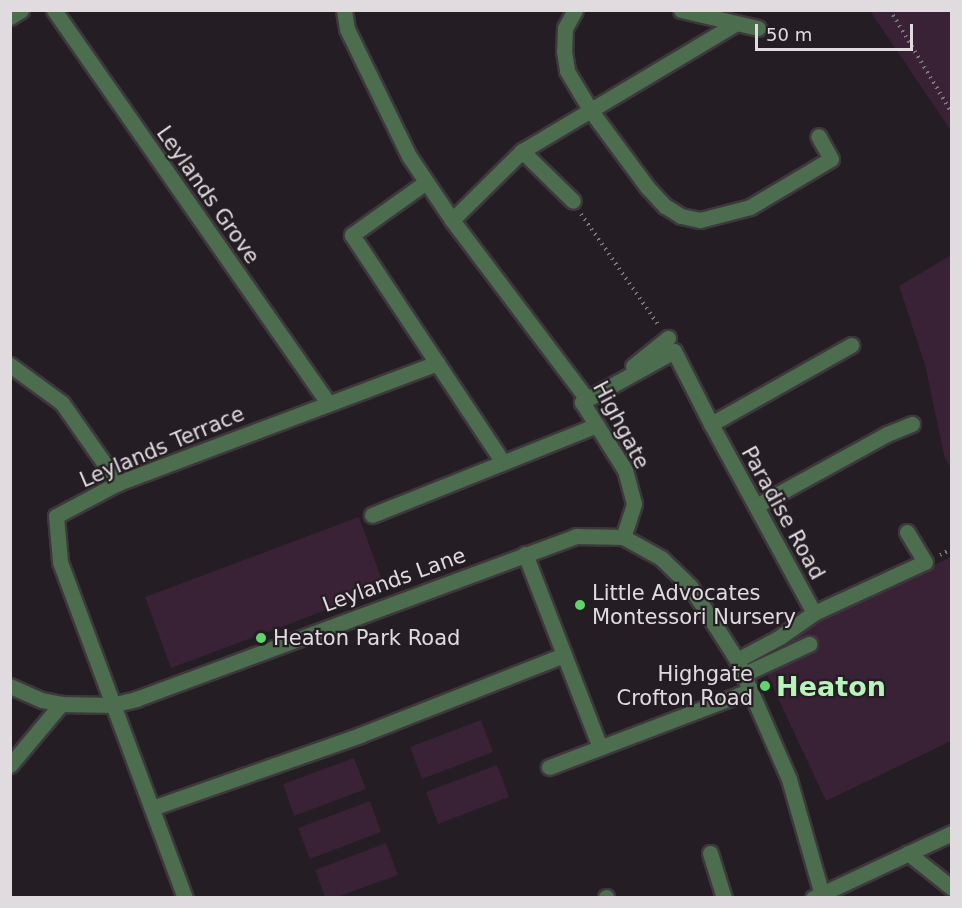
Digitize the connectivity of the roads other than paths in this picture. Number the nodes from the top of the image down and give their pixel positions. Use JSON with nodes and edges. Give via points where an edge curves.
{"nodes":[{"id":1,"x":21,"y":10,"type":"edge"},
{"id":2,"x":54,"y":10,"type":"edge"},
{"id":3,"x":344,"y":10,"type":"edge"},
{"id":4,"x":575,"y":10,"type":"edge"},
{"id":5,"x":681,"y":10,"type":"edge"},
{"id":6,"x":10,"y":17,"type":"edge"},
{"id":7,"x":735,"y":24,"type":"junction"},
{"id":8,"x":758,"y":28,"type":"dead end"},
{"id":9,"x":591,"y":111,"type":"junction"},
{"id":10,"x":819,"y":135,"type":"dead end"},
{"id":11,"x":522,"y":151,"type":"junction"},
{"id":12,"x":426,"y":182,"type":"junction"},
{"id":13,"x":573,"y":201,"type":"road end"},
{"id":14,"x":452,"y":220,"type":"junction"},
{"id":15,"x":851,"y":345,"type":"dead end"},
{"id":16,"x":437,"y":363,"type":"junction"},
{"id":17,"x":10,"y":365,"type":"edge"},
{"id":18,"x":584,"y":400,"type":"junction"},
{"id":19,"x":327,"y":403,"type":"junction"},
{"id":20,"x":597,"y":424,"type":"junction"},
{"id":21,"x":711,"y":424,"type":"junction"},
{"id":22,"x":912,"y":424,"type":"dead end"},
{"id":23,"x":503,"y":462,"type":"junction"},
{"id":24,"x":118,"y":483,"type":"junction"},
{"id":25,"x":756,"y":506,"type":"junction"},
{"id":26,"x":372,"y":515,"type":"dead end"},
{"id":27,"x":907,"y":532,"type":"dead end"},
{"id":28,"x":622,"y":537,"type":"junction"},
{"id":29,"x":525,"y":554,"type":"junction"},
{"id":30,"x":814,"y":613,"type":"junction"},
{"id":31,"x":809,"y":644,"type":"dead end"},
{"id":32,"x":564,"y":655,"type":"junction"},
{"id":33,"x":741,"y":667,"type":"junction"},
{"id":34,"x":10,"y":686,"type":"edge"},
{"id":35,"x":752,"y":690,"type":"junction"},
{"id":36,"x":61,"y":704,"type":"junction"},
{"id":37,"x":111,"y":705,"type":"junction"},
{"id":38,"x":600,"y":747,"type":"junction"},
{"id":39,"x":10,"y":765,"type":"edge"},
{"id":40,"x":549,"y":768,"type":"dead end"},
{"id":41,"x":152,"y":808,"type":"junction"},
{"id":42,"x":951,"y":833,"type":"edge"},
{"id":43,"x":710,"y":853,"type":"dead end"},
{"id":44,"x":908,"y":853,"type":"junction"},
{"id":45,"x":951,"y":888,"type":"edge"},
{"id":46,"x":819,"y":896,"type":"edge"},
{"id":47,"x":185,"y":897,"type":"edge"},
{"id":48,"x":724,"y":897,"type":"edge"}],
"edges":[{"from":1,"to":6,"type":"street"},
{"from":2,"to":19,"type":"street","name":"Leylands Grove"},
{"from":3,"to":12,"type":"street","name":"Highgate","via":[[347,28],[374,88]]},
{"from":4,"to":9,"type":"street","via":[[565,28],[567,71]]},
{"from":5,"to":7,"type":"street"},
{"from":7,"to":8,"type":"street"},
{"from":7,"to":9,"type":"street"},
{"from":9,"to":10,"type":"street","via":[[665,206],[681,216],[700,220],[750,207],[831,159]]},
{"from":9,"to":11,"type":"street"},
{"from":11,"to":13,"type":"street"},
{"from":11,"to":14,"type":"street"},
{"from":12,"to":14,"type":"street","name":"Highgate"},
{"from":12,"to":16,"type":"street","via":[[352,235]]},
{"from":14,"to":18,"type":"street","name":"Highgate"},
{"from":15,"to":21,"type":"street"},
{"from":16,"to":19,"type":"street","name":"Leylands Terrace"},
{"from":16,"to":23,"type":"street"},
{"from":17,"to":24,"type":"street","via":[[62,403]]},
{"from":18,"to":20,"type":"street","name":"Highgate"},
{"from":18,"to":21,"type":"street","name":"Paradise Road","via":[[671,345]]},
{"from":19,"to":24,"type":"street","name":"Leylands Terrace"},
{"from":20,"to":23,"type":"street"},
{"from":20,"to":28,"type":"street","name":"Highgate","via":[[625,470],[634,504]]},
{"from":21,"to":25,"type":"street","name":"Paradise Road"},
{"from":22,"to":25,"type":"street"},
{"from":23,"to":26,"type":"street"},
{"from":24,"to":37,"type":"street","name":"Leylands Terrace","via":[[56,516],[60,561]]},
{"from":25,"to":30,"type":"street","name":"Paradise Road"},
{"from":27,"to":30,"type":"street","via":[[925,561]]},
{"from":28,"to":29,"type":"street","name":"Leylands Lane","via":[[576,536]]},
{"from":28,"to":33,"type":"street","via":[[661,558],[690,586]]},
{"from":29,"to":32,"type":"street"},
{"from":29,"to":37,"type":"street","name":"Leylands Lane"},
{"from":30,"to":33,"type":"street","name":"Paradise Road"},
{"from":31,"to":33,"type":"street"},
{"from":32,"to":38,"type":"street"},
{"from":32,"to":41,"type":"street","via":[[360,735]]},
{"from":33,"to":35,"type":"street"},
{"from":34,"to":36,"type":"street","name":"Leylands Lane"},
{"from":35,"to":38,"type":"street"},
{"from":35,"to":46,"type":"street","via":[[789,779]]},
{"from":36,"to":37,"type":"street","name":"Leylands Lane"},
{"from":36,"to":39,"type":"street"},
{"from":37,"to":41,"type":"street"},
{"from":38,"to":40,"type":"street"},
{"from":41,"to":47,"type":"street"},
{"from":42,"to":44,"type":"street"},
{"from":43,"to":48,"type":"street"},
{"from":44,"to":45,"type":"street"},
{"from":44,"to":46,"type":"street"}]}
